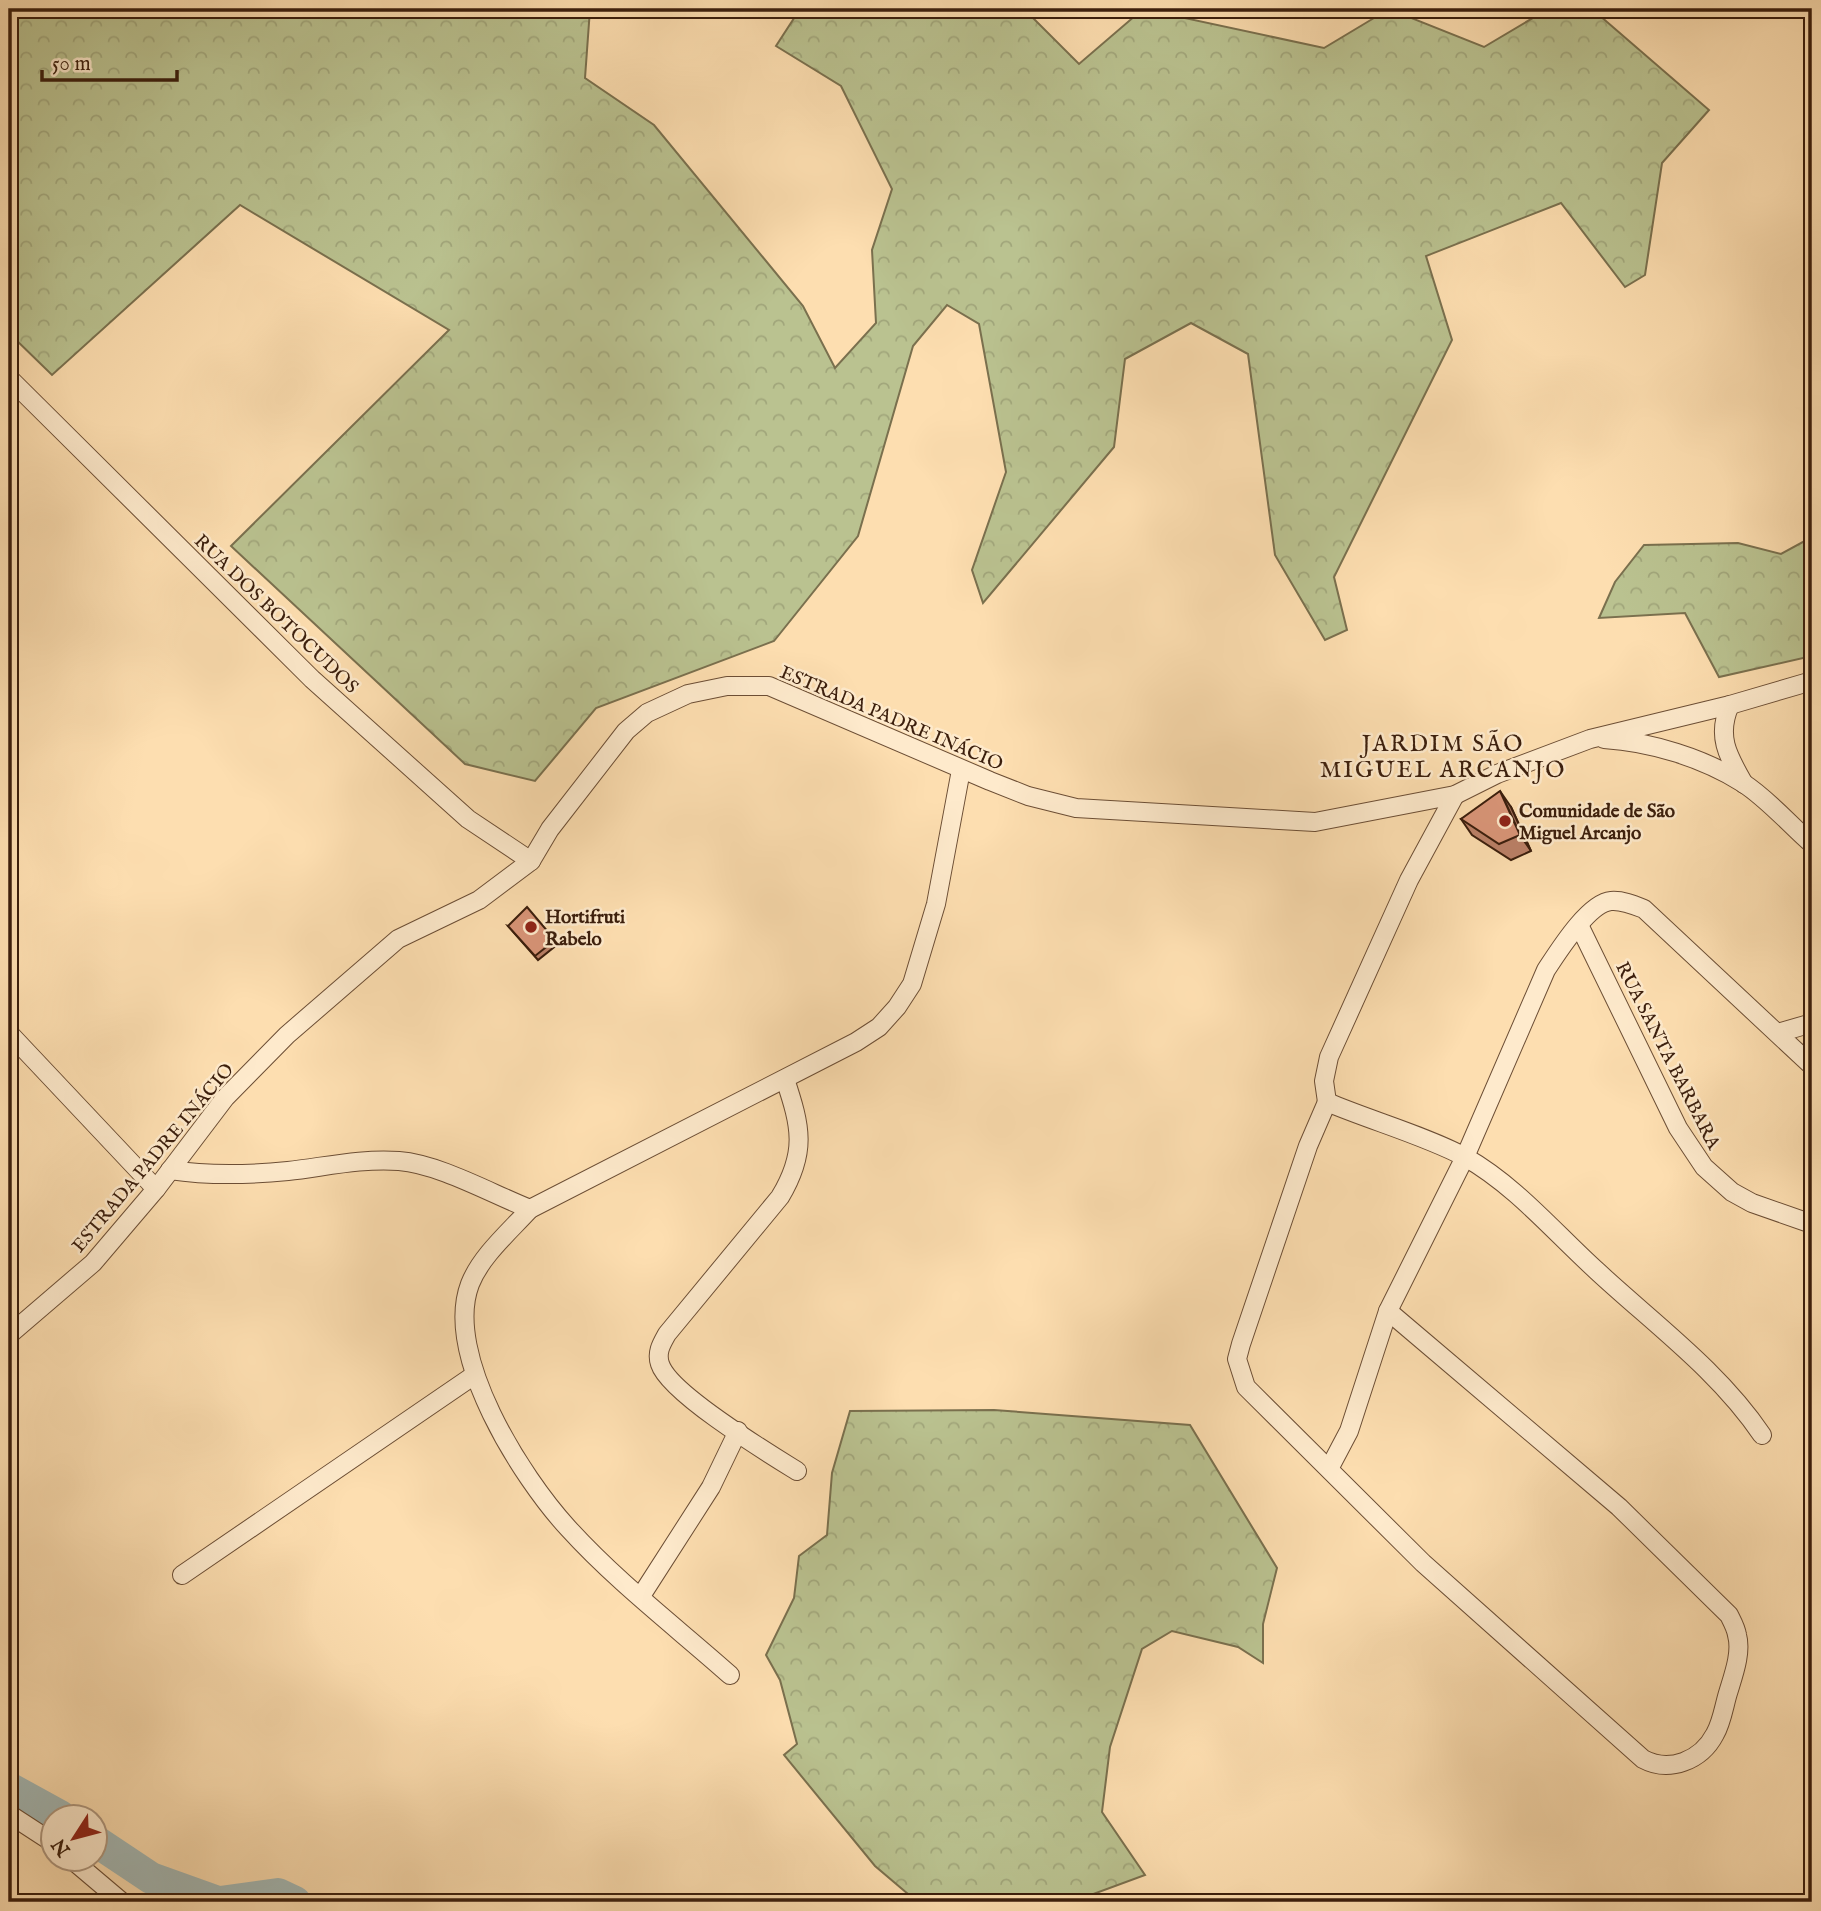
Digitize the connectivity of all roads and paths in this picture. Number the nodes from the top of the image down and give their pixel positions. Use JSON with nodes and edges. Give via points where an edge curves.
{"nodes":[{"id":1,"x":9,"y":378,"type":"edge"},
{"id":2,"x":1812,"y":681,"type":"edge"},
{"id":3,"x":1730,"y":705,"type":"junction"},
{"id":4,"x":1590,"y":739,"type":"junction"},
{"id":5,"x":961,"y":769,"type":"junction"},
{"id":6,"x":1744,"y":783,"type":"junction"},
{"id":7,"x":1455,"y":795,"type":"junction"},
{"id":8,"x":1812,"y":845,"type":"edge"},
{"id":9,"x":531,"y":861,"type":"junction"},
{"id":10,"x":1579,"y":925,"type":"junction"},
{"id":11,"x":1812,"y":1023,"type":"edge"},
{"id":12,"x":9,"y":1033,"type":"edge"},
{"id":13,"x":1778,"y":1033,"type":"junction"},
{"id":14,"x":1812,"y":1066,"type":"edge"},
{"id":15,"x":785,"y":1079,"type":"junction"},
{"id":16,"x":1327,"y":1102,"type":"junction"},
{"id":17,"x":1465,"y":1157,"type":"junction"},
{"id":18,"x":170,"y":1170,"type":"junction"},
{"id":19,"x":156,"y":1189,"type":"junction"},
{"id":20,"x":530,"y":1209,"type":"junction"},
{"id":21,"x":1812,"y":1224,"type":"edge"},
{"id":22,"x":1388,"y":1311,"type":"junction"},
{"id":23,"x":9,"y":1335,"type":"edge"},
{"id":24,"x":473,"y":1376,"type":"junction"},
{"id":25,"x":738,"y":1431,"type":"junction"},
{"id":26,"x":1762,"y":1435,"type":"dead end"},
{"id":27,"x":1330,"y":1467,"type":"junction"},
{"id":28,"x":797,"y":1471,"type":"dead end"},
{"id":29,"x":182,"y":1575,"type":"dead end"},
{"id":30,"x":641,"y":1596,"type":"junction"},
{"id":31,"x":730,"y":1675,"type":"dead end"},
{"id":32,"x":9,"y":1814,"type":"edge"},
{"id":33,"x":38,"y":1833,"type":"edge"},
{"id":34,"x":87,"y":1872,"type":"edge"},
{"id":35,"x":122,"y":1902,"type":"edge"}],
"edges":[{"from":1,"to":9,"type":"street","name":"RUA DOS BOTOCUDOS","via":[[312,679],[468,819]]},
{"from":2,"to":3,"type":"street","name":"ESTRADA PADRE INÁCIO"},
{"from":3,"to":4,"type":"street","name":"ESTRADA PADRE INÁCIO"},
{"from":3,"to":6,"type":"street","via":[[1723,721],[1725,748]]},
{"from":4,"to":6,"type":"street","via":[[1624,741],[1680,754]]},
{"from":4,"to":7,"type":"street","name":"ESTRADA PADRE INÁCIO"},
{"from":5,"to":7,"type":"street","name":"ESTRADA PADRE INÁCIO","via":[[1028,796],[1076,808],[1245,820],[1315,822]]},
{"from":5,"to":9,"type":"street","name":"ESTRADA PADRE INÁCIO","via":[[769,686],[714,688],[647,712],[626,731],[550,829]]},
{"from":5,"to":15,"type":"street","via":[[936,904],[912,984],[879,1027]]},
{"from":6,"to":8,"type":"street"},
{"from":7,"to":16,"type":"street","via":[[1409,880],[1329,1057],[1324,1082]]},
{"from":9,"to":18,"type":"street","name":"ESTRADA PADRE INÁCIO","via":[[479,900],[397,939],[359,970],[225,1097]]},
{"from":10,"to":13,"type":"street","via":[[1610,901],[1644,909]]},
{"from":10,"to":17,"type":"street","via":[[1546,970]]},
{"from":10,"to":21,"type":"street","name":"RUA SANTA BARBARA","via":[[1678,1128],[1704,1167],[1752,1203]]},
{"from":11,"to":13,"type":"street"},
{"from":12,"to":19,"type":"street"},
{"from":13,"to":14,"type":"street"},
{"from":15,"to":20,"type":"street"},
{"from":15,"to":25,"type":"street","via":[[800,1144],[794,1174],[658,1349],[669,1380]]},
{"from":16,"to":17,"type":"street"},
{"from":16,"to":27,"type":"street","via":[[1237,1359],[1246,1387],[1258,1402]]},
{"from":17,"to":22,"type":"street"},
{"from":17,"to":26,"type":"street","via":[[1529,1203],[1578,1254],[1715,1378]]},
{"from":18,"to":19,"type":"street","name":"ESTRADA PADRE INÁCIO"},
{"from":18,"to":20,"type":"street","via":[[240,1175],[403,1161]]},
{"from":19,"to":23,"type":"street","name":"ESTRADA PADRE INÁCIO","via":[[93,1263]]},
{"from":20,"to":24,"type":"street","via":[[488,1254],[470,1285],[465,1312]]},
{"from":22,"to":27,"type":"street","via":[[1349,1431]]},
{"from":22,"to":27,"type":"street","via":[[1619,1507],[1729,1615],[1738,1637],[1736,1660],[1717,1732],[1707,1746],[1676,1765],[1659,1767],[1643,1759],[1382,1525]]},
{"from":24,"to":29,"type":"street"},
{"from":24,"to":30,"type":"street","via":[[501,1432],[566,1527]]},
{"from":25,"to":28,"type":"street"},
{"from":25,"to":30,"type":"street","via":[[711,1487]]},
{"from":30,"to":31,"type":"street"},
{"from":32,"to":33,"type":"street"},
{"from":34,"to":35,"type":"street"}]}
